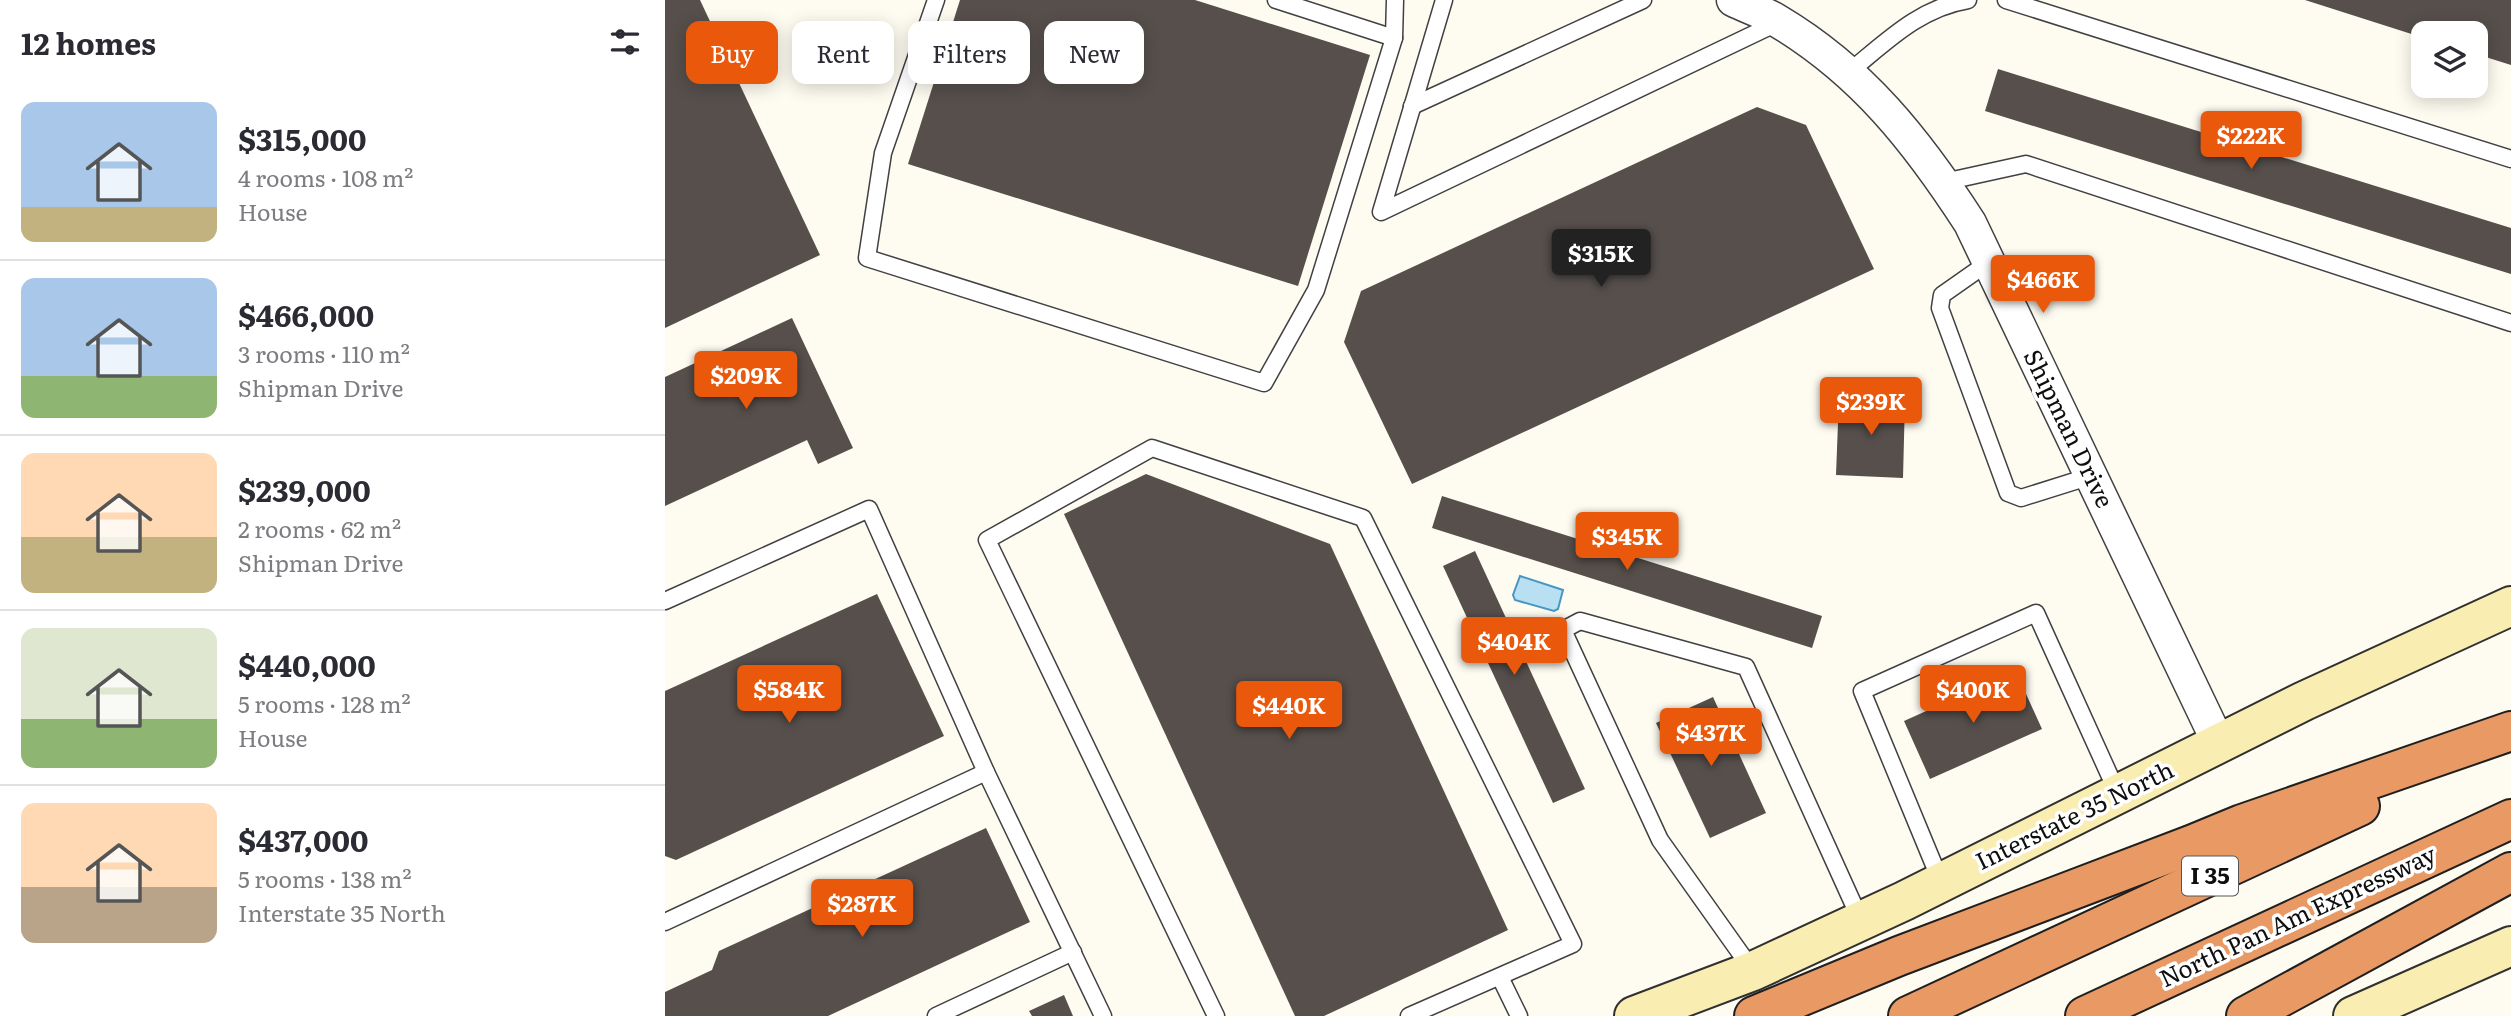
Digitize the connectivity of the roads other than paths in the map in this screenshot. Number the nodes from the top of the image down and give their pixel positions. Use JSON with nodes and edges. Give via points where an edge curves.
{"nodes":[{"id":1,"x":936,"y":0,"type":"edge"},
{"id":2,"x":1276,"y":0,"type":"edge"},
{"id":3,"x":1395,"y":0,"type":"edge"},
{"id":4,"x":1444,"y":0,"type":"edge"},
{"id":5,"x":1643,"y":0,"type":"edge"},
{"id":6,"x":1733,"y":0,"type":"edge"},
{"id":7,"x":1968,"y":0,"type":"edge"},
{"id":8,"x":2006,"y":0,"type":"edge"},
{"id":9,"x":1779,"y":22,"type":"junction"},
{"id":10,"x":1394,"y":38,"type":"junction"},
{"id":11,"x":1849,"y":72,"type":"junction"},
{"id":12,"x":1412,"y":106,"type":"junction"},
{"id":13,"x":2511,"y":159,"type":"edge"},
{"id":14,"x":1944,"y":182,"type":"junction"},
{"id":15,"x":1989,"y":262,"type":"junction"},
{"id":16,"x":2511,"y":323,"type":"edge"},
{"id":17,"x":2091,"y":476,"type":"junction"},
{"id":18,"x":665,"y":601,"type":"edge"},
{"id":19,"x":2511,"y":606,"type":"edge"},
{"id":20,"x":2511,"y":733,"type":"edge"},
{"id":21,"x":2219,"y":744,"type":"junction"},
{"id":22,"x":986,"y":772,"type":"junction"},
{"id":23,"x":2119,"y":794,"type":"junction"},
{"id":24,"x":2511,"y":819,"type":"edge"},
{"id":25,"x":2511,"y":872,"type":"edge"},
{"id":26,"x":1941,"y":882,"type":"junction"},
{"id":27,"x":1861,"y":920,"type":"junction"},
{"id":28,"x":665,"y":922,"type":"edge"},
{"id":29,"x":2511,"y":946,"type":"edge"},
{"id":30,"x":1073,"y":952,"type":"junction"},
{"id":31,"x":1753,"y":971,"type":"junction"},
{"id":32,"x":1500,"y":977,"type":"junction"},
{"id":33,"x":936,"y":1016,"type":"edge"},
{"id":34,"x":1103,"y":1016,"type":"edge"},
{"id":35,"x":1216,"y":1016,"type":"edge"},
{"id":36,"x":1409,"y":1016,"type":"edge"},
{"id":37,"x":1520,"y":1016,"type":"edge"},
{"id":38,"x":1634,"y":1016,"type":"edge"},
{"id":39,"x":1754,"y":1016,"type":"edge"},
{"id":40,"x":1908,"y":1016,"type":"edge"},
{"id":41,"x":2085,"y":1016,"type":"edge"},
{"id":42,"x":2246,"y":1016,"type":"edge"},
{"id":43,"x":2353,"y":1016,"type":"edge"}],
"edges":[{"from":1,"to":10,"type":"lane","via":[[883,153],[867,258],[1264,383],[1316,290]]},
{"from":2,"to":10,"type":"lane"},
{"from":3,"to":10,"type":"lane"},
{"from":4,"to":12,"type":"lane"},
{"from":5,"to":12,"type":"lane"},
{"from":6,"to":9,"type":"street","name":"Shipman Drive"},
{"from":7,"to":11,"type":"lane","via":[[1947,3],[1908,23]]},
{"from":8,"to":13,"type":"lane"},
{"from":9,"to":11,"type":"street","name":"Shipman Drive"},
{"from":9,"to":12,"type":"lane","via":[[1381,212]]},
{"from":11,"to":14,"type":"street","name":"Shipman Drive","via":[[1898,121]]},
{"from":14,"to":15,"type":"street","name":"Shipman Drive"},
{"from":14,"to":16,"type":"lane","via":[[2026,164]]},
{"from":15,"to":17,"type":"street","name":"Shipman Drive"},
{"from":15,"to":17,"type":"lane","via":[[1942,295],[1940,308],[2008,493],[2021,498]]},
{"from":17,"to":21,"type":"street","name":"Shipman Drive"},
{"from":18,"to":22,"type":"lane","via":[[869,509]]},
{"from":19,"to":21,"type":"main road","name":"Interstate 35 North"},
{"from":20,"to":39,"type":"highway","via":[[2242,824]]},
{"from":20,"to":40,"type":"highway","number":"I 35"},
{"from":21,"to":23,"type":"main road","name":"Interstate 35 North"},
{"from":22,"to":28,"type":"lane"},
{"from":22,"to":30,"type":"lane"},
{"from":23,"to":26,"type":"main road","name":"Interstate 35 North"},
{"from":23,"to":26,"type":"lane","via":[[2036,613],[1862,691]]},
{"from":24,"to":41,"type":"highway","name":"North Pan Am Expressway"},
{"from":25,"to":42,"type":"highway"},
{"from":26,"to":27,"type":"main road","name":"Interstate 35 North"},
{"from":27,"to":31,"type":"main road","name":"Interstate 35 North"},
{"from":27,"to":31,"type":"lane","via":[[1746,667],[1580,621],[1563,630],[1660,840]]},
{"from":29,"to":43,"type":"main road"},
{"from":30,"to":33,"type":"lane"},
{"from":30,"to":34,"type":"lane"},
{"from":31,"to":38,"type":"main road","name":"Interstate 35 North"},
{"from":32,"to":35,"type":"lane","via":[[1573,944],[1363,518],[1152,448],[987,540]]},
{"from":32,"to":36,"type":"lane"},
{"from":32,"to":37,"type":"lane"}]}
